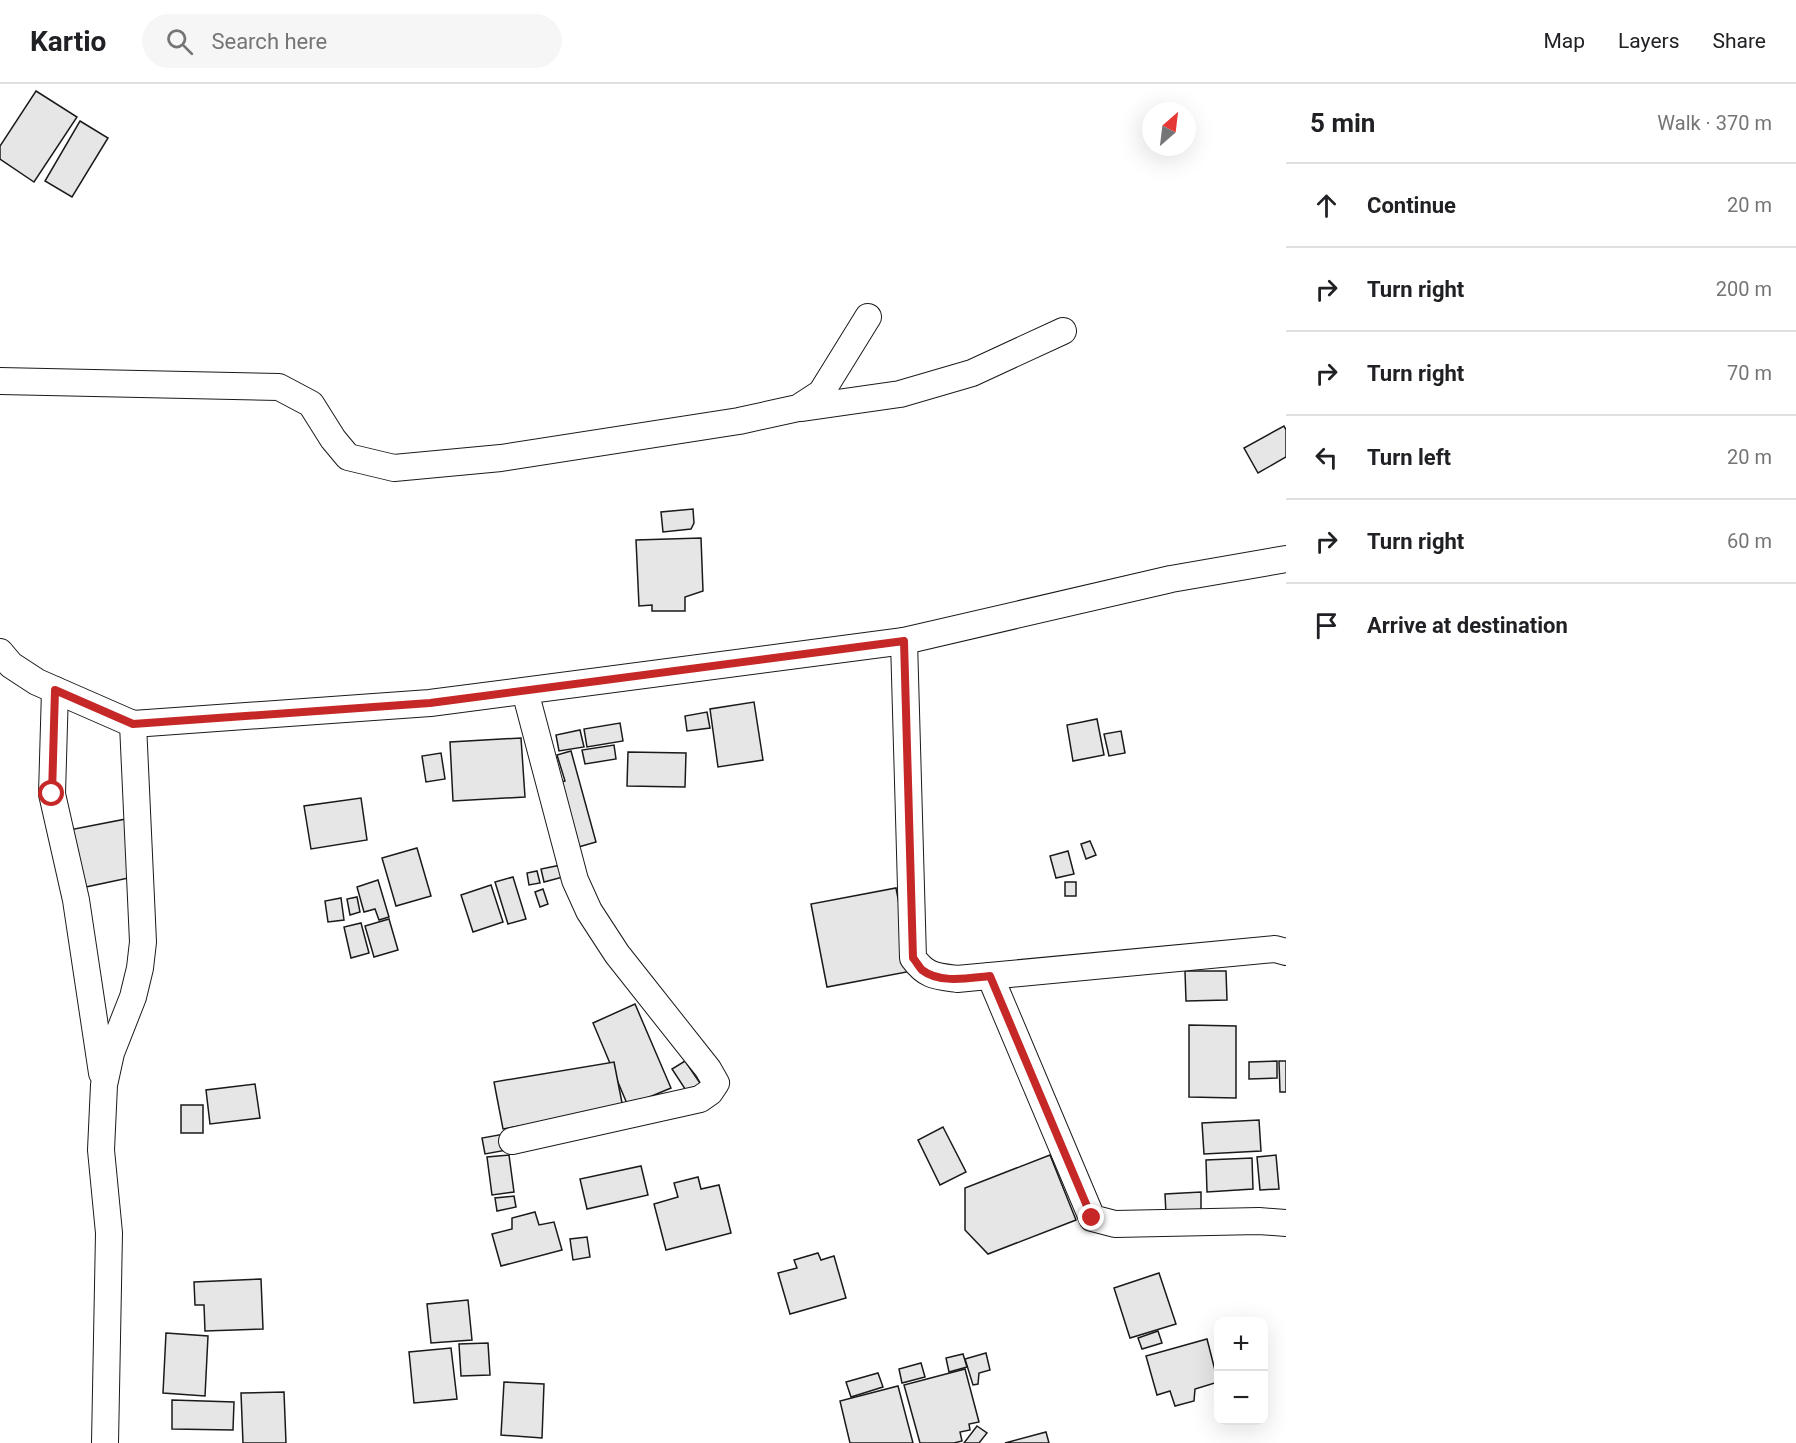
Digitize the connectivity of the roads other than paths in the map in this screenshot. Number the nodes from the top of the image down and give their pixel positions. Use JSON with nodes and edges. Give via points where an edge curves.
{"nodes":[{"id":1,"x":868,"y":317,"type":"dead end"},
{"id":2,"x":1063,"y":331,"type":"dead end"},
{"id":3,"x":0,"y":381,"type":"edge"},
{"id":4,"x":798,"y":408,"type":"junction"},
{"id":5,"x":1286,"y":560,"type":"edge"},
{"id":6,"x":904,"y":641,"type":"junction"},
{"id":7,"x":0,"y":652,"type":"edge"},
{"id":8,"x":55,"y":690,"type":"junction"},
{"id":9,"x":525,"y":691,"type":"junction"},
{"id":10,"x":133,"y":724,"type":"junction"},
{"id":11,"x":1286,"y":952,"type":"edge"},
{"id":12,"x":990,"y":976,"type":"junction"},
{"id":13,"x":104,"y":1085,"type":"junction"},
{"id":14,"x":512,"y":1141,"type":"dead end"},
{"id":15,"x":1286,"y":1223,"type":"edge"},
{"id":16,"x":105,"y":1443,"type":"edge"}],
"edges":[{"from":1,"to":4,"type":"street","via":[[821,393]]},
{"from":2,"to":4,"type":"street","via":[[972,373],[931,385],[900,394]]},
{"from":3,"to":4,"type":"street","via":[[279,387],[311,404],[348,457],[394,468],[501,458],[739,421]]},
{"from":5,"to":6,"type":"street","via":[[1172,579]]},
{"from":6,"to":9,"type":"street"},
{"from":6,"to":12,"type":"street","via":[[913,958],[922,970],[938,976]]},
{"from":7,"to":8,"type":"street","via":[[11,665]]},
{"from":8,"to":10,"type":"street"},
{"from":8,"to":13,"type":"street","via":[[52,794],[76,900]]},
{"from":9,"to":10,"type":"street","via":[[430,703]]},
{"from":9,"to":14,"type":"street","via":[[574,879],[589,911],[616,954],[716,1083],[700,1099]]},
{"from":10,"to":13,"type":"street","via":[[144,942],[133,997],[111,1053]]},
{"from":11,"to":12,"type":"street","via":[[1275,949]]},
{"from":12,"to":15,"type":"street","via":[[1092,1218],[1115,1224]]},
{"from":13,"to":16,"type":"street","via":[[101,1150],[109,1233]]}]}
